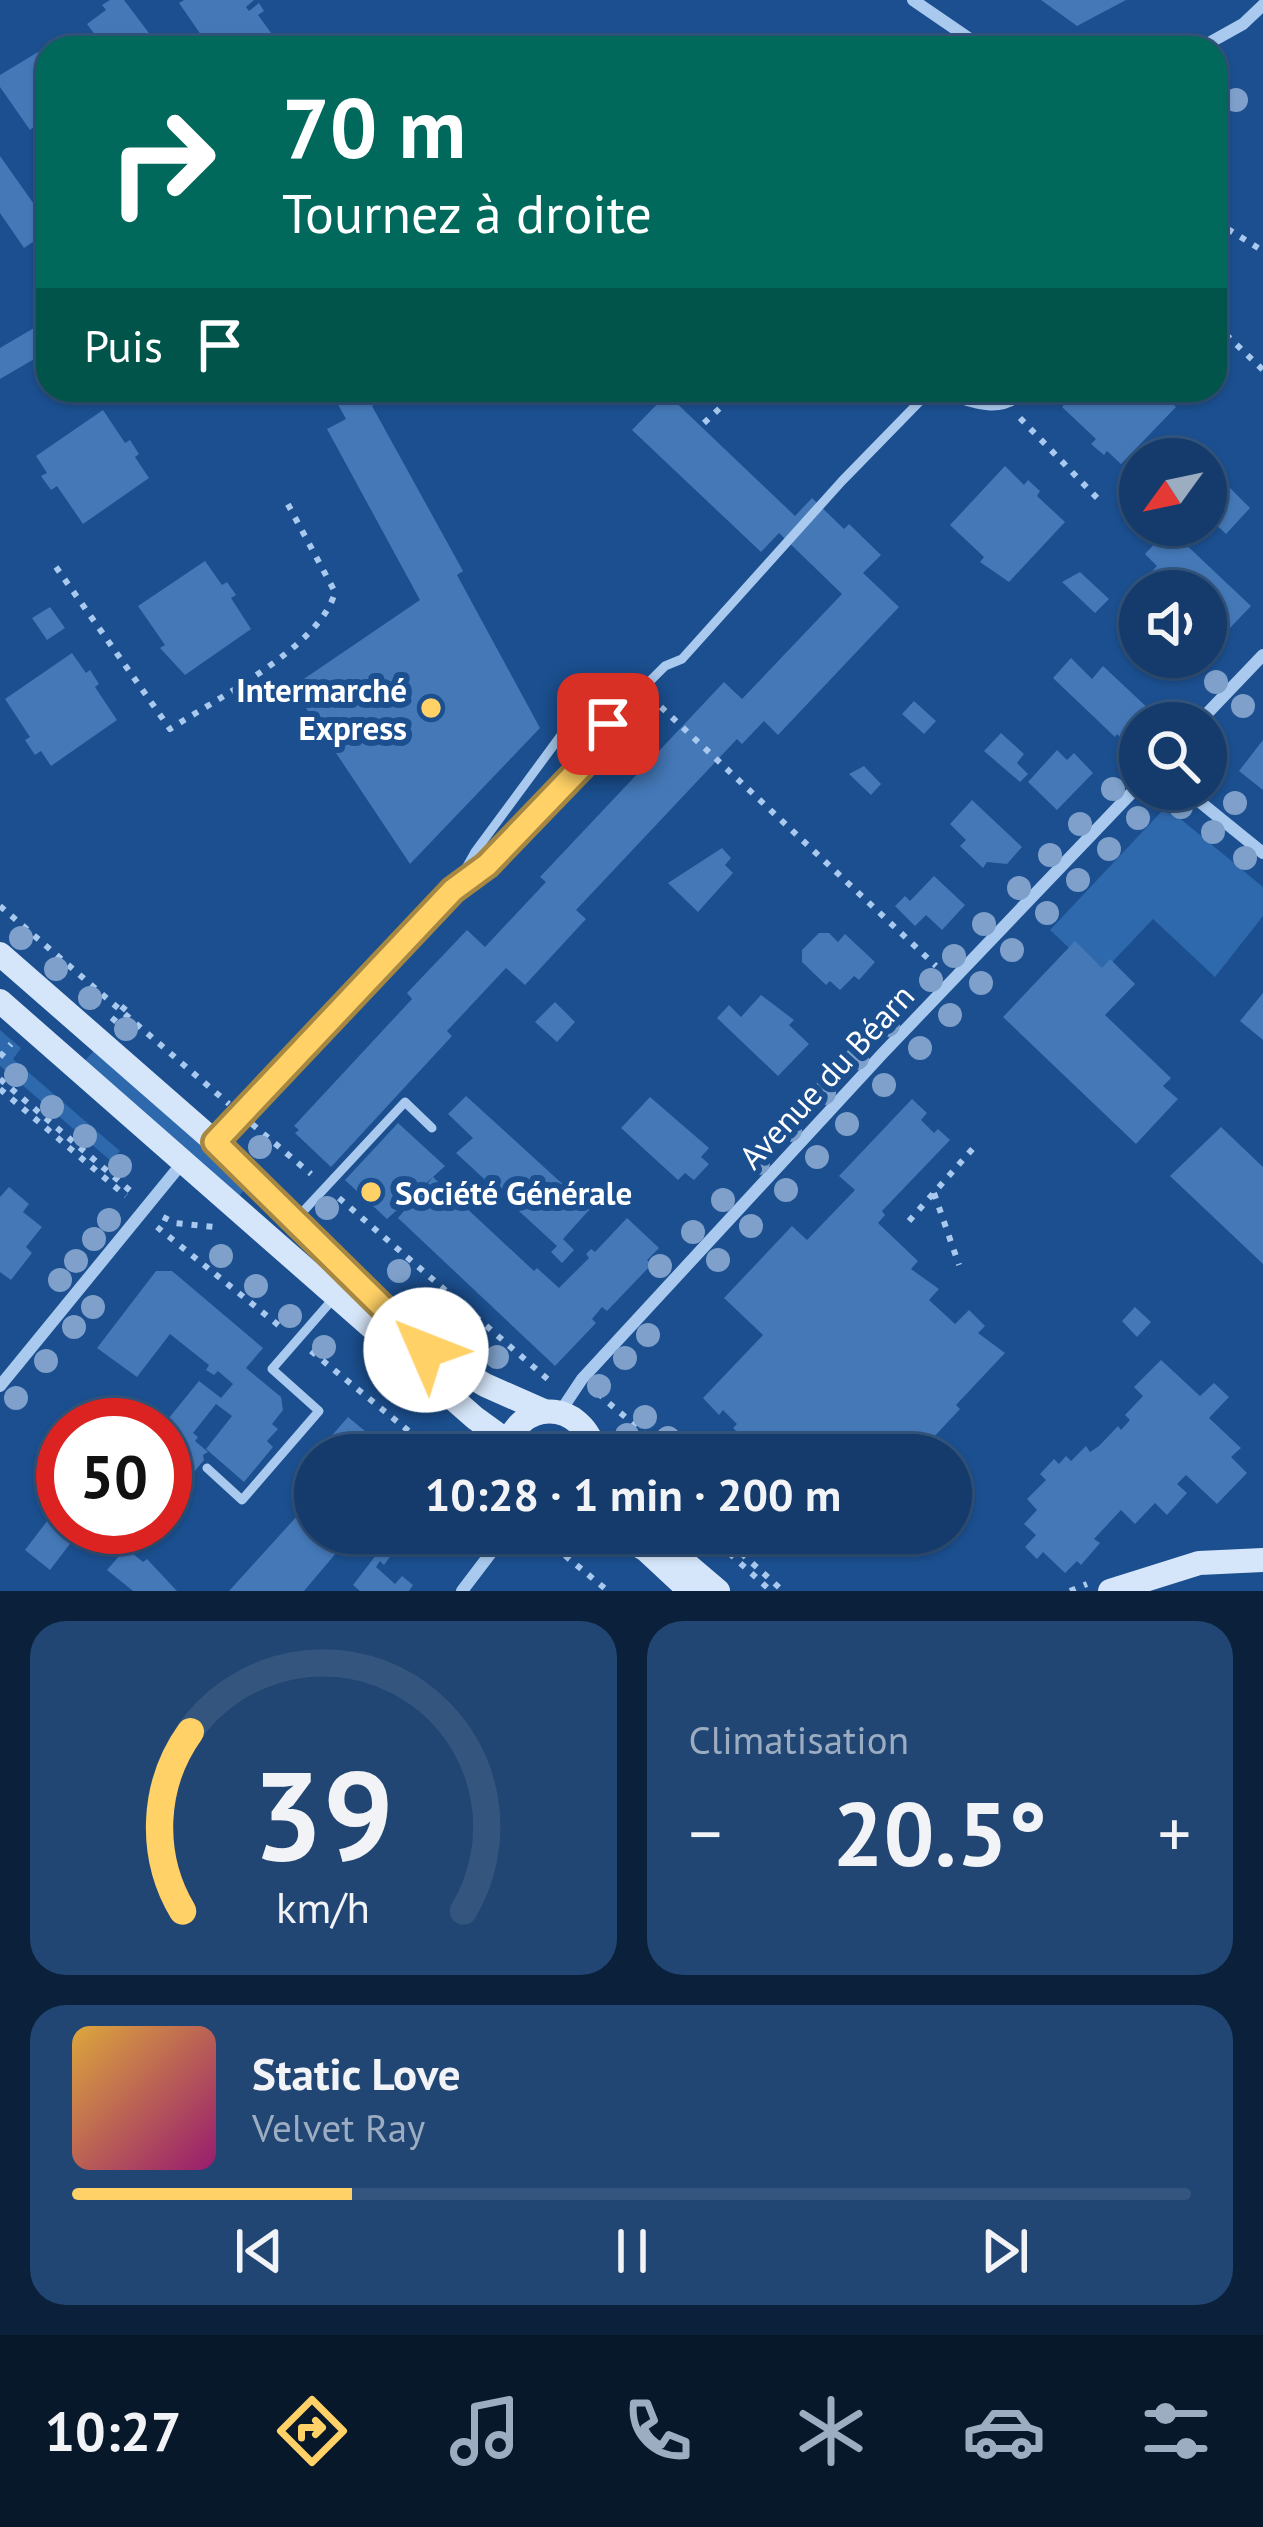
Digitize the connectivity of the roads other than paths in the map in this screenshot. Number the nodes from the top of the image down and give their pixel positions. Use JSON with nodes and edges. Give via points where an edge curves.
{"nodes":[{"id":1,"x":913,"y":0,"type":"edge"},
{"id":2,"x":1263,"y":5,"type":"edge"},
{"id":3,"x":966,"y":36,"type":"edge"},
{"id":4,"x":1222,"y":36,"type":"edge"},
{"id":5,"x":919,"y":402,"type":"edge"},
{"id":6,"x":969,"y":402,"type":"edge"},
{"id":7,"x":1011,"y":402,"type":"edge"},
{"id":8,"x":1263,"y":655,"type":"edge"},
{"id":9,"x":1218,"y":702,"type":"edge"},
{"id":10,"x":597,"y":734,"type":"junction"},
{"id":11,"x":1119,"y":806,"type":"edge"},
{"id":12,"x":1210,"y":810,"type":"edge"},
{"id":13,"x":1263,"y":853,"type":"edge"},
{"id":14,"x":453,"y":890,"type":"junction"},
{"id":15,"x":0,"y":954,"type":"edge"},
{"id":16,"x":0,"y":1001,"type":"edge"},
{"id":17,"x":432,"y":1128,"type":"dead end"},
{"id":18,"x":215,"y":1142,"type":"junction"},
{"id":19,"x":183,"y":1162,"type":"junction"},
{"id":20,"x":296,"y":1220,"type":"junction"},
{"id":21,"x":337,"y":1295,"type":"junction"},
{"id":22,"x":0,"y":1386,"type":"edge"},
{"id":23,"x":558,"y":1405,"type":"junction"},
{"id":24,"x":491,"y":1434,"type":"edge"},
{"id":25,"x":513,"y":1434,"type":"edge"},
{"id":26,"x":588,"y":1434,"type":"edge"},
{"id":27,"x":207,"y":1468,"type":"dead end"},
{"id":28,"x":490,"y":1554,"type":"edge"},
{"id":29,"x":650,"y":1554,"type":"edge"},
{"id":30,"x":675,"y":1554,"type":"edge"},
{"id":31,"x":1263,"y":1560,"type":"edge"},
{"id":32,"x":462,"y":1591,"type":"edge"},
{"id":33,"x":690,"y":1591,"type":"edge"},
{"id":34,"x":718,"y":1591,"type":"edge"},
{"id":35,"x":1110,"y":1591,"type":"edge"}],
"edges":[{"from":1,"to":3,"type":"street"},
{"from":2,"to":4,"type":"street"},
{"from":5,"to":10,"type":"lane","via":[[682,659]]},
{"from":6,"to":7,"type":"lane","via":[[990,409]]},
{"from":8,"to":9,"type":"street"},
{"from":10,"to":14,"type":"lane","via":[[584,764]]},
{"from":10,"to":14,"type":"lane","via":[[562,734]]},
{"from":11,"to":23,"type":"street","name":"Avenue du Béarn"},
{"from":12,"to":13,"type":"street"},
{"from":14,"to":18,"type":"lane"},
{"from":15,"to":18,"type":"main road"},
{"from":16,"to":19,"type":"main road"},
{"from":17,"to":20,"type":"lane","via":[[405,1102]]},
{"from":18,"to":20,"type":"main road"},
{"from":19,"to":21,"type":"main road"},
{"from":19,"to":22,"type":"street"},
{"from":20,"to":23,"type":"main road","via":[[426,1350],[485,1385]]},
{"from":21,"to":24,"type":"main road"},
{"from":21,"to":27,"type":"lane","via":[[272,1369],[319,1411],[242,1500]]},
{"from":23,"to":25,"type":"main road"},
{"from":23,"to":26,"type":"main road"},
{"from":28,"to":32,"type":"street"},
{"from":29,"to":33,"type":"main road"},
{"from":30,"to":34,"type":"main road"},
{"from":31,"to":35,"type":"main road","via":[[1199,1563]]}]}
